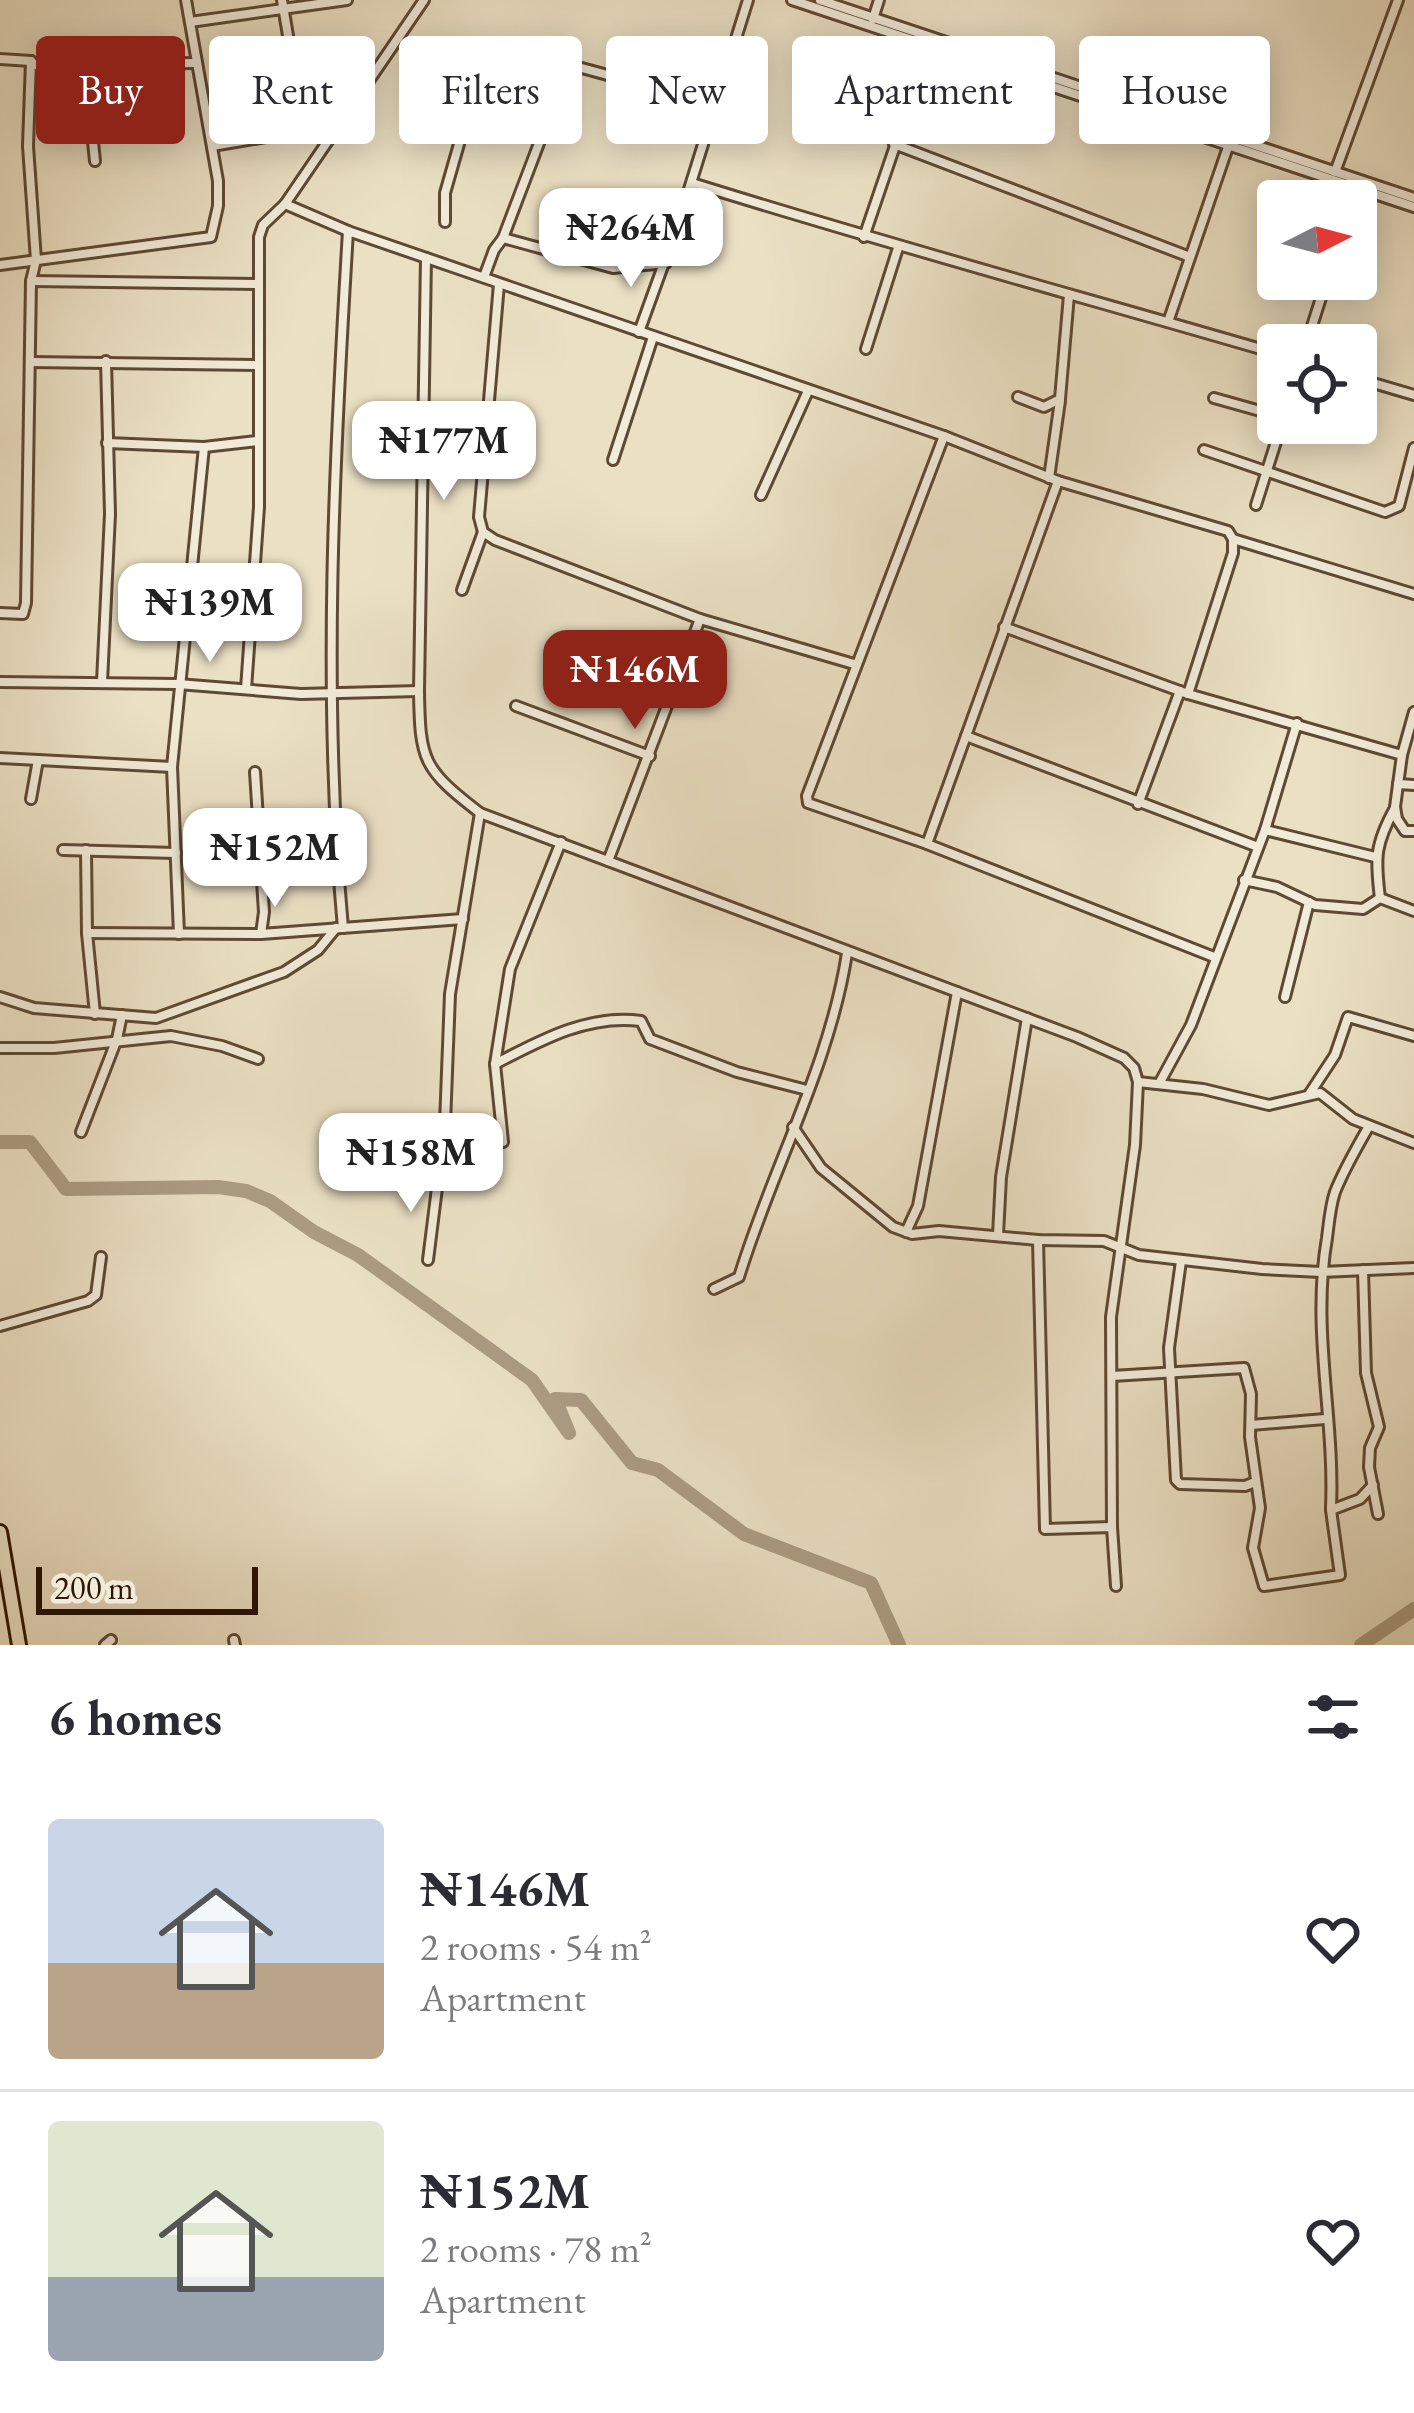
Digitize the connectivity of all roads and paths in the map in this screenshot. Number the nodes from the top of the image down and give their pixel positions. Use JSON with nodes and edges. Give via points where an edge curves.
{"nodes":[{"id":1,"x":187,"y":0,"type":"edge"},
{"id":2,"x":347,"y":0,"type":"edge"},
{"id":3,"x":424,"y":0,"type":"edge"},
{"id":4,"x":748,"y":0,"type":"edge"},
{"id":5,"x":792,"y":0,"type":"edge"},
{"id":6,"x":820,"y":0,"type":"edge"},
{"id":7,"x":879,"y":0,"type":"edge"},
{"id":8,"x":1398,"y":0,"type":"edge"},
{"id":9,"x":282,"y":4,"type":"edge"},
{"id":10,"x":190,"y":22,"type":"junction"},
{"id":11,"x":872,"y":22,"type":"junction"},
{"id":12,"x":288,"y":36,"type":"edge"},
{"id":13,"x":736,"y":36,"type":"edge"},
{"id":14,"x":905,"y":36,"type":"edge"},
{"id":15,"x":0,"y":59,"type":"edge"},
{"id":16,"x":32,"y":61,"type":"junction"},
{"id":17,"x":185,"y":63,"type":"edge"},
{"id":18,"x":197,"y":63,"type":"junction"},
{"id":19,"x":36,"y":65,"type":"edge"},
{"id":20,"x":375,"y":72,"type":"edge"},
{"id":21,"x":1079,"y":90,"type":"edge"},
{"id":22,"x":93,"y":144,"type":"edge"},
{"id":23,"x":224,"y":144,"type":"edge"},
{"id":24,"x":326,"y":144,"type":"edge"},
{"id":25,"x":459,"y":144,"type":"edge"},
{"id":26,"x":539,"y":144,"type":"edge"},
{"id":27,"x":703,"y":144,"type":"edge"},
{"id":28,"x":894,"y":144,"type":"joint"},
{"id":29,"x":1228,"y":144,"type":"joint"},
{"id":30,"x":1247,"y":144,"type":"edge"},
{"id":31,"x":212,"y":146,"type":"junction"},
{"id":32,"x":95,"y":161,"type":"dead end"},
{"id":33,"x":1335,"y":172,"type":"junction"},
{"id":34,"x":1333,"y":180,"type":"edge"},
{"id":35,"x":692,"y":183,"type":"junction"},
{"id":36,"x":1377,"y":193,"type":"edge"},
{"id":37,"x":1414,"y":202,"type":"edge"},
{"id":38,"x":285,"y":204,"type":"junction"},
{"id":39,"x":445,"y":222,"type":"dead end"},
{"id":40,"x":348,"y":231,"type":"junction"},
{"id":41,"x":864,"y":237,"type":"junction"},
{"id":42,"x":503,"y":238,"type":"junction"},
{"id":43,"x":898,"y":248,"type":"junction"},
{"id":44,"x":1190,"y":257,"type":"junction"},
{"id":45,"x":426,"y":258,"type":"junction"},
{"id":46,"x":36,"y":260,"type":"junction"},
{"id":47,"x":664,"y":263,"type":"junction"},
{"id":48,"x":0,"y":265,"type":"edge"},
{"id":49,"x":484,"y":277,"type":"junction"},
{"id":50,"x":31,"y":281,"type":"junction"},
{"id":51,"x":259,"y":284,"type":"junction"},
{"id":52,"x":500,"y":284,"type":"junction"},
{"id":53,"x":1070,"y":295,"type":"junction"},
{"id":54,"x":1168,"y":322,"type":"junction"},
{"id":55,"x":639,"y":332,"type":"junction"},
{"id":56,"x":653,"y":337,"type":"junction"},
{"id":57,"x":1257,"y":348,"type":"edge"},
{"id":58,"x":866,"y":349,"type":"dead end"},
{"id":59,"x":106,"y":361,"type":"junction"},
{"id":60,"x":30,"y":362,"type":"junction"},
{"id":61,"x":256,"y":364,"type":"junction"},
{"id":62,"x":1377,"y":384,"type":"edge"},
{"id":63,"x":808,"y":391,"type":"junction"},
{"id":64,"x":1414,"y":395,"type":"edge"},
{"id":65,"x":1018,"y":397,"type":"dead end"},
{"id":66,"x":1214,"y":398,"type":"dead end"},
{"id":67,"x":1060,"y":399,"type":"junction"},
{"id":68,"x":1257,"y":412,"type":"edge"},
{"id":69,"x":944,"y":436,"type":"junction"},
{"id":70,"x":257,"y":441,"type":"junction"},
{"id":71,"x":107,"y":443,"type":"junction"},
{"id":72,"x":1274,"y":444,"type":"edge"},
{"id":73,"x":204,"y":447,"type":"junction"},
{"id":74,"x":1414,"y":448,"type":"edge"},
{"id":75,"x":1204,"y":450,"type":"dead end"},
{"id":76,"x":613,"y":460,"type":"dead end"},
{"id":77,"x":1268,"y":471,"type":"junction"},
{"id":78,"x":1053,"y":480,"type":"junction"},
{"id":79,"x":761,"y":495,"type":"dead end"},
{"id":80,"x":1256,"y":505,"type":"dead end"},
{"id":81,"x":483,"y":532,"type":"junction"},
{"id":82,"x":1233,"y":539,"type":"junction"},
{"id":83,"x":462,"y":590,"type":"dead end"},
{"id":84,"x":1414,"y":594,"type":"edge"},
{"id":85,"x":0,"y":613,"type":"edge"},
{"id":86,"x":700,"y":619,"type":"junction"},
{"id":87,"x":1003,"y":627,"type":"junction"},
{"id":88,"x":854,"y":664,"type":"junction"},
{"id":89,"x":0,"y":682,"type":"edge"},
{"id":90,"x":102,"y":682,"type":"junction"},
{"id":91,"x":178,"y":684,"type":"junction"},
{"id":92,"x":246,"y":689,"type":"junction"},
{"id":93,"x":333,"y":690,"type":"junction"},
{"id":94,"x":419,"y":691,"type":"junction"},
{"id":95,"x":1184,"y":693,"type":"junction"},
{"id":96,"x":516,"y":706,"type":"dead end"},
{"id":97,"x":1414,"y":712,"type":"edge"},
{"id":98,"x":1297,"y":723,"type":"junction"},
{"id":99,"x":966,"y":736,"type":"junction"},
{"id":100,"x":1402,"y":755,"type":"junction"},
{"id":101,"x":650,"y":756,"type":"junction"},
{"id":102,"x":0,"y":758,"type":"edge"},
{"id":103,"x":38,"y":760,"type":"junction"},
{"id":104,"x":172,"y":767,"type":"junction"},
{"id":105,"x":255,"y":772,"type":"dead end"},
{"id":106,"x":1398,"y":784,"type":"junction"},
{"id":107,"x":1414,"y":785,"type":"edge"},
{"id":108,"x":31,"y":799,"type":"dead end"},
{"id":109,"x":1138,"y":804,"type":"junction"},
{"id":110,"x":1395,"y":807,"type":"junction"},
{"id":111,"x":480,"y":813,"type":"junction"},
{"id":112,"x":1265,"y":830,"type":"junction"},
{"id":113,"x":1414,"y":831,"type":"edge"},
{"id":114,"x":561,"y":842,"type":"junction"},
{"id":115,"x":927,"y":844,"type":"junction"},
{"id":116,"x":1258,"y":848,"type":"junction"},
{"id":117,"x":63,"y":850,"type":"dead end"},
{"id":118,"x":86,"y":850,"type":"junction"},
{"id":119,"x":176,"y":853,"type":"junction"},
{"id":120,"x":1375,"y":857,"type":"junction"},
{"id":121,"x":608,"y":860,"type":"junction"},
{"id":122,"x":1244,"y":880,"type":"junction"},
{"id":123,"x":1380,"y":898,"type":"junction"},
{"id":124,"x":1309,"y":902,"type":"junction"},
{"id":125,"x":1414,"y":911,"type":"edge"},
{"id":126,"x":463,"y":919,"type":"junction"},
{"id":127,"x":339,"y":928,"type":"junction"},
{"id":128,"x":87,"y":933,"type":"junction"},
{"id":129,"x":179,"y":934,"type":"junction"},
{"id":130,"x":261,"y":934,"type":"junction"},
{"id":131,"x":847,"y":952,"type":"junction"},
{"id":132,"x":1214,"y":957,"type":"junction"},
{"id":133,"x":957,"y":992,"type":"junction"},
{"id":134,"x":0,"y":997,"type":"edge"},
{"id":135,"x":1285,"y":997,"type":"dead end"},
{"id":136,"x":95,"y":1014,"type":"junction"},
{"id":137,"x":122,"y":1015,"type":"junction"},
{"id":138,"x":1028,"y":1018,"type":"junction"},
{"id":139,"x":1414,"y":1036,"type":"edge"},
{"id":140,"x":117,"y":1039,"type":"junction"},
{"id":141,"x":0,"y":1048,"type":"edge"},
{"id":142,"x":258,"y":1059,"type":"dead end"},
{"id":143,"x":495,"y":1064,"type":"junction"},
{"id":144,"x":1138,"y":1082,"type":"junction"},
{"id":145,"x":1160,"y":1082,"type":"junction"},
{"id":146,"x":807,"y":1090,"type":"junction"},
{"id":147,"x":1310,"y":1093,"type":"junction"},
{"id":148,"x":1369,"y":1126,"type":"junction"},
{"id":149,"x":793,"y":1127,"type":"junction"},
{"id":150,"x":82,"y":1132,"type":"dead end"},
{"id":151,"x":503,"y":1142,"type":"dead end"},
{"id":152,"x":1414,"y":1143,"type":"edge"},
{"id":153,"x":906,"y":1232,"type":"junction"},
{"id":154,"x":998,"y":1235,"type":"junction"},
{"id":155,"x":1038,"y":1240,"type":"junction"},
{"id":156,"x":1120,"y":1247,"type":"junction"},
{"id":157,"x":101,"y":1257,"type":"dead end"},
{"id":158,"x":428,"y":1259,"type":"dead end"},
{"id":159,"x":1181,"y":1261,"type":"junction"},
{"id":160,"x":1414,"y":1268,"type":"edge"},
{"id":161,"x":1364,"y":1270,"type":"junction"},
{"id":162,"x":1321,"y":1272,"type":"junction"},
{"id":163,"x":714,"y":1289,"type":"dead end"},
{"id":164,"x":0,"y":1326,"type":"edge"},
{"id":165,"x":1169,"y":1372,"type":"junction"},
{"id":166,"x":1112,"y":1376,"type":"junction"},
{"id":167,"x":1325,"y":1419,"type":"junction"},
{"id":168,"x":1251,"y":1425,"type":"junction"},
{"id":169,"x":1255,"y":1482,"type":"junction"},
{"id":170,"x":1372,"y":1485,"type":"junction"},
{"id":171,"x":1331,"y":1510,"type":"junction"},
{"id":172,"x":1378,"y":1514,"type":"dead end"},
{"id":173,"x":1112,"y":1527,"type":"junction"},
{"id":174,"x":0,"y":1532,"type":"edge"},
{"id":175,"x":3,"y":1572,"type":"edge"},
{"id":176,"x":1116,"y":1586,"type":"dead end"},
{"id":177,"x":19,"y":1645,"type":"edge"}],
"edges":[{"from":1,"to":10,"type":"street"},
{"from":2,"to":9,"type":"street"},
{"from":3,"to":20,"type":"street"},
{"from":4,"to":13,"type":"street"},
{"from":5,"to":11,"type":"street"},
{"from":6,"to":11,"type":"street"},
{"from":7,"to":11,"type":"street"},
{"from":8,"to":33,"type":"street"},
{"from":9,"to":10,"type":"street"},
{"from":9,"to":12,"type":"street"},
{"from":10,"to":18,"type":"street"},
{"from":11,"to":14,"type":"street"},
{"from":11,"to":21,"type":"street"},
{"from":15,"to":16,"type":"street"},
{"from":16,"to":19,"type":"street"},
{"from":16,"to":46,"type":"street"},
{"from":17,"to":18,"type":"street"},
{"from":18,"to":31,"type":"street"},
{"from":22,"to":32,"type":"street"},
{"from":23,"to":31,"type":"street"},
{"from":24,"to":38,"type":"street"},
{"from":25,"to":39,"type":"street"},
{"from":26,"to":42,"type":"street"},
{"from":27,"to":35,"type":"street"},
{"from":28,"to":41,"type":"street"},
{"from":28,"to":44,"type":"street"},
{"from":29,"to":34,"type":"street"},
{"from":29,"to":44,"type":"street"},
{"from":30,"to":33,"type":"street"},
{"from":31,"to":46,"type":"street","via":[[218,206],[211,237]]},
{"from":33,"to":37,"type":"street"},
{"from":35,"to":41,"type":"street"},
{"from":35,"to":47,"type":"street"},
{"from":36,"to":37,"type":"street"},
{"from":38,"to":40,"type":"street"},
{"from":38,"to":51,"type":"street","via":[[259,237]]},
{"from":40,"to":45,"type":"street"},
{"from":40,"to":93,"type":"street"},
{"from":41,"to":43,"type":"street"},
{"from":42,"to":47,"type":"street","via":[[613,268]]},
{"from":42,"to":49,"type":"street"},
{"from":43,"to":53,"type":"street"},
{"from":43,"to":58,"type":"street"},
{"from":44,"to":54,"type":"street"},
{"from":45,"to":49,"type":"street"},
{"from":45,"to":94,"type":"street"},
{"from":46,"to":48,"type":"street"},
{"from":46,"to":50,"type":"street"},
{"from":47,"to":55,"type":"street"},
{"from":49,"to":52,"type":"street"},
{"from":50,"to":51,"type":"street"},
{"from":50,"to":60,"type":"street"},
{"from":51,"to":61,"type":"street"},
{"from":52,"to":55,"type":"street"},
{"from":52,"to":81,"type":"street","via":[[478,517]]},
{"from":53,"to":54,"type":"street"},
{"from":53,"to":67,"type":"street"},
{"from":54,"to":57,"type":"street"},
{"from":55,"to":56,"type":"street"},
{"from":56,"to":63,"type":"street"},
{"from":56,"to":76,"type":"street"},
{"from":59,"to":60,"type":"street"},
{"from":59,"to":61,"type":"street"},
{"from":59,"to":71,"type":"street"},
{"from":60,"to":85,"type":"street","via":[[26,603],[22,614]]},
{"from":61,"to":70,"type":"street"},
{"from":62,"to":64,"type":"street"},
{"from":63,"to":69,"type":"street"},
{"from":63,"to":79,"type":"street"},
{"from":65,"to":67,"type":"street","via":[[1044,407]]},
{"from":66,"to":68,"type":"street"},
{"from":67,"to":78,"type":"street"},
{"from":69,"to":78,"type":"street"},
{"from":69,"to":88,"type":"street"},
{"from":70,"to":73,"type":"street"},
{"from":70,"to":92,"type":"street"},
{"from":71,"to":73,"type":"street"},
{"from":71,"to":90,"type":"street"},
{"from":72,"to":77,"type":"street"},
{"from":73,"to":91,"type":"street"},
{"from":74,"to":77,"type":"street","via":[[1399,506],[1385,512]]},
{"from":75,"to":77,"type":"street"},
{"from":77,"to":80,"type":"street"},
{"from":78,"to":82,"type":"street","via":[[1228,531]]},
{"from":78,"to":87,"type":"street"},
{"from":81,"to":83,"type":"street"},
{"from":81,"to":86,"type":"street"},
{"from":82,"to":84,"type":"street"},
{"from":82,"to":95,"type":"street"},
{"from":86,"to":88,"type":"street"},
{"from":86,"to":101,"type":"street"},
{"from":87,"to":95,"type":"street"},
{"from":87,"to":99,"type":"street"},
{"from":88,"to":115,"type":"street","via":[[808,803]]},
{"from":89,"to":90,"type":"street"},
{"from":90,"to":91,"type":"street"},
{"from":91,"to":92,"type":"street"},
{"from":91,"to":104,"type":"street"},
{"from":92,"to":93,"type":"street"},
{"from":93,"to":94,"type":"street"},
{"from":93,"to":127,"type":"street"},
{"from":94,"to":111,"type":"street","via":[[428,766]]},
{"from":95,"to":98,"type":"street"},
{"from":95,"to":109,"type":"street"},
{"from":96,"to":101,"type":"street"},
{"from":97,"to":100,"type":"street"},
{"from":98,"to":100,"type":"street"},
{"from":98,"to":112,"type":"street"},
{"from":99,"to":109,"type":"street"},
{"from":99,"to":115,"type":"street"},
{"from":100,"to":106,"type":"street"},
{"from":101,"to":121,"type":"street"},
{"from":102,"to":103,"type":"street"},
{"from":103,"to":104,"type":"street"},
{"from":103,"to":108,"type":"street"},
{"from":104,"to":119,"type":"street"},
{"from":105,"to":130,"type":"street"},
{"from":106,"to":107,"type":"street"},
{"from":106,"to":110,"type":"street"},
{"from":109,"to":116,"type":"street"},
{"from":110,"to":113,"type":"street","via":[[1401,826]]},
{"from":110,"to":120,"type":"street"},
{"from":111,"to":114,"type":"street"},
{"from":111,"to":126,"type":"street"},
{"from":112,"to":116,"type":"street"},
{"from":112,"to":120,"type":"street"},
{"from":114,"to":121,"type":"street"},
{"from":114,"to":143,"type":"street","via":[[510,968]]},
{"from":115,"to":132,"type":"street"},
{"from":116,"to":122,"type":"street"},
{"from":117,"to":118,"type":"street"},
{"from":118,"to":119,"type":"street"},
{"from":118,"to":128,"type":"street"},
{"from":119,"to":129,"type":"street"},
{"from":120,"to":123,"type":"street"},
{"from":121,"to":131,"type":"street"},
{"from":122,"to":124,"type":"street"},
{"from":122,"to":132,"type":"street"},
{"from":123,"to":124,"type":"street","via":[[1363,909]]},
{"from":123,"to":125,"type":"street"},
{"from":124,"to":135,"type":"street"},
{"from":126,"to":127,"type":"street"},
{"from":126,"to":158,"type":"street"},
{"from":127,"to":130,"type":"street"},
{"from":127,"to":137,"type":"street","via":[[284,972],[161,1017]]},
{"from":128,"to":129,"type":"street"},
{"from":128,"to":136,"type":"street"},
{"from":129,"to":130,"type":"street"},
{"from":131,"to":133,"type":"street"},
{"from":131,"to":146,"type":"street","via":[[839,1005]]},
{"from":132,"to":145,"type":"street"},
{"from":133,"to":138,"type":"street"},
{"from":133,"to":153,"type":"street","via":[[918,1206]]},
{"from":134,"to":136,"type":"street"},
{"from":136,"to":137,"type":"street"},
{"from":137,"to":140,"type":"street"},
{"from":138,"to":144,"type":"street","via":[[1124,1058]]},
{"from":138,"to":154,"type":"street"},
{"from":139,"to":147,"type":"street","via":[[1348,1017]]},
{"from":140,"to":141,"type":"street"},
{"from":140,"to":142,"type":"street","via":[[171,1036]]},
{"from":140,"to":150,"type":"street"},
{"from":143,"to":146,"type":"street","via":[[546,1037],[614,1018],[641,1021],[650,1039],[737,1072]]},
{"from":143,"to":151,"type":"street"},
{"from":144,"to":145,"type":"street"},
{"from":144,"to":156,"type":"street"},
{"from":145,"to":147,"type":"street","via":[[1269,1105]]},
{"from":146,"to":149,"type":"street"},
{"from":147,"to":148,"type":"street"},
{"from":148,"to":152,"type":"street"},
{"from":148,"to":162,"type":"street","via":[[1334,1196]]},
{"from":149,"to":153,"type":"street","via":[[821,1168]]},
{"from":149,"to":163,"type":"street","via":[[739,1277]]},
{"from":153,"to":154,"type":"street"},
{"from":154,"to":155,"type":"street"},
{"from":155,"to":156,"type":"street"},
{"from":155,"to":173,"type":"street","via":[[1045,1529]]},
{"from":156,"to":159,"type":"street"},
{"from":156,"to":166,"type":"street"},
{"from":157,"to":164,"type":"street","via":[[88,1301]]},
{"from":159,"to":162,"type":"street"},
{"from":159,"to":165,"type":"street"},
{"from":160,"to":161,"type":"street"},
{"from":161,"to":162,"type":"street"},
{"from":161,"to":170,"type":"street","via":[[1366,1373],[1379,1427],[1370,1448]]},
{"from":162,"to":167,"type":"street"},
{"from":165,"to":166,"type":"street"},
{"from":165,"to":168,"type":"street","via":[[1244,1368]]},
{"from":165,"to":169,"type":"street","via":[[1180,1484]]},
{"from":166,"to":173,"type":"street"},
{"from":167,"to":168,"type":"street"},
{"from":167,"to":171,"type":"street"},
{"from":168,"to":169,"type":"street"},
{"from":169,"to":171,"type":"street","via":[[1260,1508],[1252,1548],[1264,1586],[1340,1575]]},
{"from":170,"to":171,"type":"street"},
{"from":170,"to":172,"type":"street"},
{"from":173,"to":176,"type":"street"},
{"from":174,"to":175,"type":"main road"},
{"from":175,"to":177,"type":"main road"}]}
